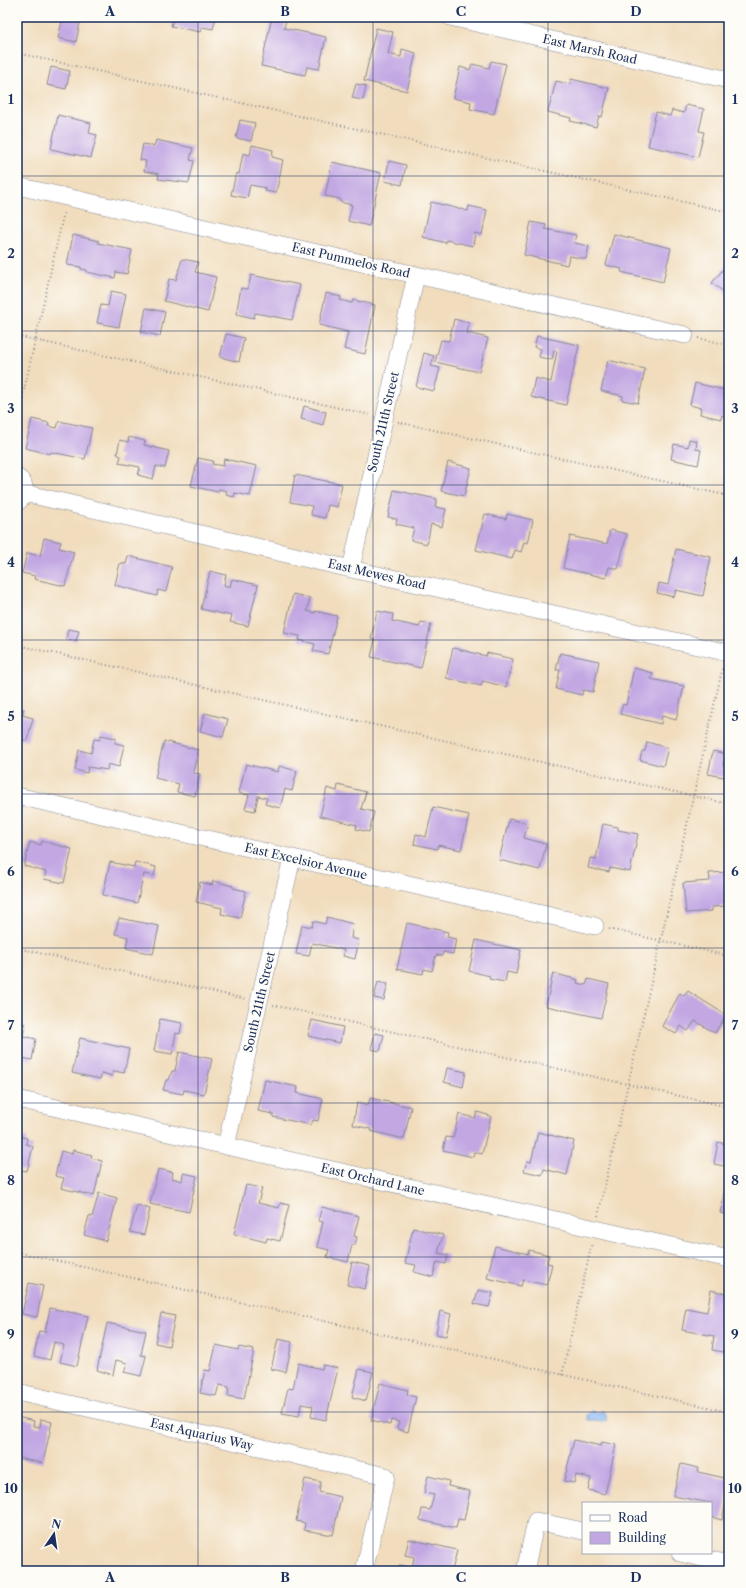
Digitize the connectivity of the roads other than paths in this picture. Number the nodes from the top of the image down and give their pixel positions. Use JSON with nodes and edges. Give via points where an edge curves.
{"nodes":[{"id":1,"x":450,"y":17,"type":"edge"},
{"id":2,"x":729,"y":80,"type":"edge"},
{"id":3,"x":17,"y":186,"type":"edge"},
{"id":4,"x":416,"y":275,"type":"junction"},
{"id":5,"x":685,"y":335,"type":"road end"},
{"id":6,"x":17,"y":477,"type":"edge"},
{"id":7,"x":21,"y":498,"type":"edge"},
{"id":8,"x":351,"y":569,"type":"junction"},
{"id":9,"x":728,"y":653,"type":"edge"},
{"id":10,"x":17,"y":796,"type":"edge"},
{"id":11,"x":292,"y":858,"type":"junction"},
{"id":12,"x":595,"y":926,"type":"road end"},
{"id":13,"x":17,"y":1099,"type":"edge"},
{"id":14,"x":226,"y":1146,"type":"junction"},
{"id":15,"x":729,"y":1259,"type":"edge"},
{"id":16,"x":17,"y":1392,"type":"edge"},
{"id":17,"x":582,"y":1531,"type":"edge"},
{"id":18,"x":684,"y":1554,"type":"edge"},
{"id":19,"x":729,"y":1564,"type":"edge"},
{"id":20,"x":364,"y":1571,"type":"edge"},
{"id":21,"x":525,"y":1571,"type":"edge"}],
"edges":[{"from":1,"to":2,"type":"street","name":"East Marsh Road"},
{"from":3,"to":4,"type":"street","name":"East Pummelos Road"},
{"from":4,"to":5,"type":"street","name":"East Pummelos Road"},
{"from":4,"to":8,"type":"street","name":"South 211th Street"},
{"from":6,"to":7,"type":"street","name":"East Mewes Road","via":[[24,484]]},
{"from":7,"to":8,"type":"street","name":"East Mewes Road"},
{"from":8,"to":9,"type":"street","name":"East Mewes Road"},
{"from":10,"to":11,"type":"street","name":"East Excelsior Avenue"},
{"from":11,"to":12,"type":"street","name":"East Excelsior Avenue"},
{"from":11,"to":14,"type":"street","name":"South 211th Street"},
{"from":13,"to":14,"type":"street","name":"East Orchard Lane"},
{"from":14,"to":15,"type":"street","name":"East Orchard Lane"},
{"from":16,"to":20,"type":"street","name":"East Aquarius Way","via":[[386,1476]]},
{"from":17,"to":21,"type":"street","via":[[536,1521]]},
{"from":18,"to":19,"type":"street"}]}
